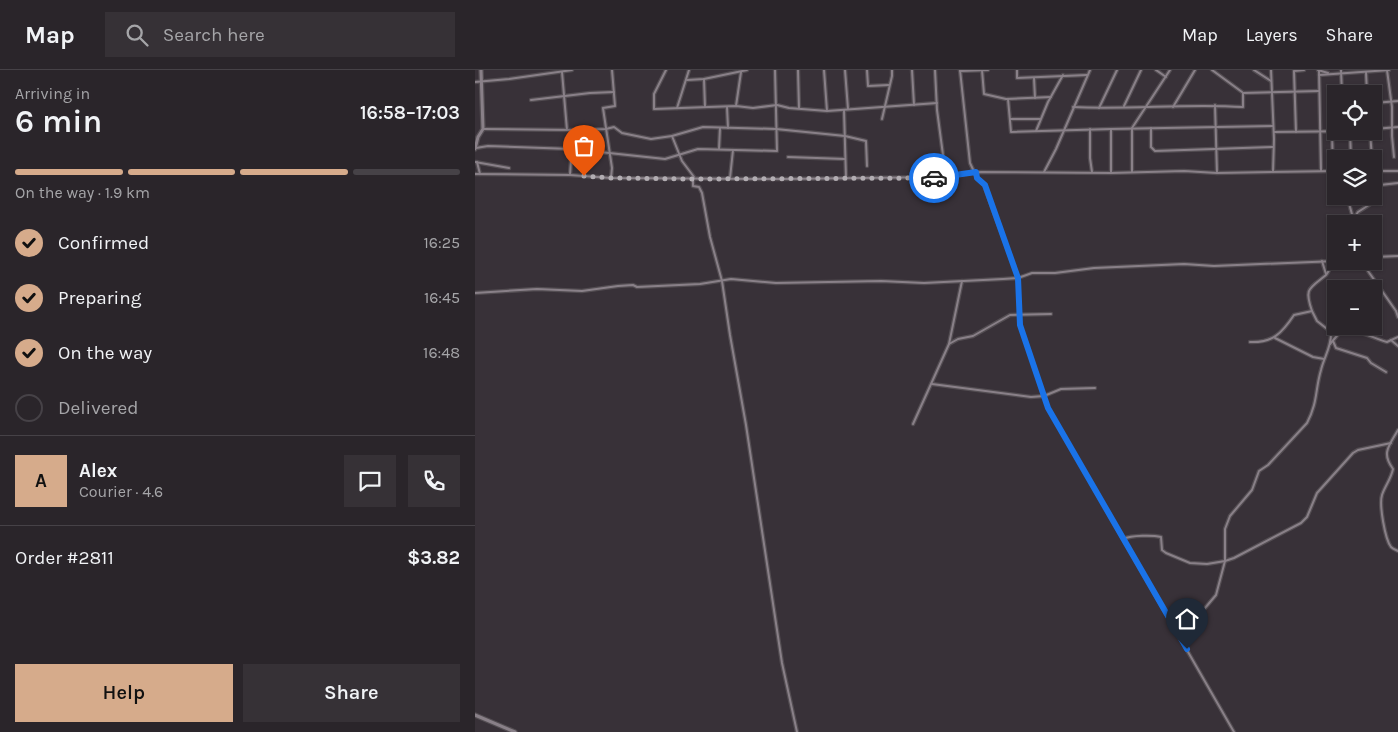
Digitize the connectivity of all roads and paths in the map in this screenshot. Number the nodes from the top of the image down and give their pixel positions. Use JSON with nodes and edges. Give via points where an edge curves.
{"nodes":[{"id":1,"x":481,"y":70,"type":"edge"},
{"id":2,"x":568,"y":70,"type":"edge"},
{"id":3,"x":572,"y":70,"type":"edge"},
{"id":4,"x":613,"y":70,"type":"edge"},
{"id":5,"x":666,"y":70,"type":"edge"},
{"id":6,"x":689,"y":70,"type":"edge"},
{"id":7,"x":747,"y":70,"type":"edge"},
{"id":8,"x":775,"y":70,"type":"edge"},
{"id":9,"x":798,"y":70,"type":"edge"},
{"id":10,"x":824,"y":70,"type":"edge"},
{"id":11,"x":845,"y":70,"type":"edge"},
{"id":12,"x":867,"y":70,"type":"edge"},
{"id":13,"x":892,"y":70,"type":"edge"},
{"id":14,"x":912,"y":70,"type":"edge"},
{"id":15,"x":935,"y":70,"type":"edge"},
{"id":16,"x":960,"y":70,"type":"edge"},
{"id":17,"x":982,"y":70,"type":"edge"},
{"id":18,"x":988,"y":70,"type":"edge"},
{"id":19,"x":1017,"y":70,"type":"edge"},
{"id":20,"x":1090,"y":70,"type":"edge"},
{"id":21,"x":1117,"y":70,"type":"edge"},
{"id":22,"x":1141,"y":70,"type":"edge"},
{"id":23,"x":1156,"y":70,"type":"edge"},
{"id":24,"x":1171,"y":70,"type":"edge"},
{"id":25,"x":1195,"y":70,"type":"edge"},
{"id":26,"x":1212,"y":70,"type":"edge"},
{"id":27,"x":1221,"y":70,"type":"edge"},
{"id":28,"x":1254,"y":70,"type":"edge"},
{"id":29,"x":1271,"y":70,"type":"edge"},
{"id":30,"x":1303,"y":70,"type":"edge"},
{"id":31,"x":1319,"y":70,"type":"edge"},
{"id":32,"x":1388,"y":70,"type":"edge"},
{"id":33,"x":1341,"y":71,"type":"edge"},
{"id":34,"x":562,"y":72,"type":"junction"},
{"id":35,"x":741,"y":72,"type":"junction"},
{"id":36,"x":1366,"y":72,"type":"junction"},
{"id":37,"x":1331,"y":73,"type":"junction"},
{"id":38,"x":1219,"y":74,"type":"junction"},
{"id":39,"x":1087,"y":75,"type":"junction"},
{"id":40,"x":1319,"y":75,"type":"junction"},
{"id":41,"x":1063,"y":76,"type":"junction"},
{"id":42,"x":1166,"y":77,"type":"junction"},
{"id":43,"x":1034,"y":78,"type":"junction"},
{"id":44,"x":703,"y":79,"type":"junction"},
{"id":45,"x":687,"y":80,"type":"junction"},
{"id":46,"x":1271,"y":81,"type":"junction"},
{"id":47,"x":475,"y":82,"type":"edge"},
{"id":48,"x":481,"y":82,"type":"junction"},
{"id":49,"x":889,"y":85,"type":"junction"},
{"id":50,"x":1342,"y":85,"type":"edge"},
{"id":51,"x":1367,"y":85,"type":"edge"},
{"id":52,"x":1295,"y":91,"type":"junction"},
{"id":53,"x":1319,"y":91,"type":"junction"},
{"id":54,"x":614,"y":92,"type":"junction"},
{"id":55,"x":1271,"y":92,"type":"junction"},
{"id":56,"x":1243,"y":93,"type":"junction"},
{"id":57,"x":564,"y":97,"type":"junction"},
{"id":58,"x":1051,"y":97,"type":"junction"},
{"id":59,"x":1008,"y":98,"type":"junction"},
{"id":60,"x":1035,"y":98,"type":"junction"},
{"id":61,"x":531,"y":100,"type":"dead end"},
{"id":62,"x":1398,"y":101,"type":"edge"},
{"id":63,"x":1382,"y":102,"type":"edge"},
{"id":64,"x":1390,"y":102,"type":"junction"},
{"id":65,"x":937,"y":103,"type":"junction"},
{"id":66,"x":914,"y":105,"type":"junction"},
{"id":67,"x":1215,"y":105,"type":"junction"},
{"id":68,"x":736,"y":106,"type":"junction"},
{"id":69,"x":777,"y":106,"type":"junction"},
{"id":70,"x":727,"y":107,"type":"junction"},
{"id":71,"x":884,"y":107,"type":"junction"},
{"id":72,"x":1073,"y":107,"type":"junction"},
{"id":73,"x":1146,"y":107,"type":"junction"},
{"id":74,"x":1173,"y":107,"type":"junction"},
{"id":75,"x":705,"y":108,"type":"junction"},
{"id":76,"x":799,"y":108,"type":"junction"},
{"id":77,"x":1099,"y":108,"type":"junction"},
{"id":78,"x":1123,"y":108,"type":"junction"},
{"id":79,"x":676,"y":109,"type":"junction"},
{"id":80,"x":848,"y":109,"type":"junction"},
{"id":81,"x":827,"y":110,"type":"junction"},
{"id":82,"x":844,"y":110,"type":"junction"},
{"id":83,"x":881,"y":119,"type":"dead end"},
{"id":84,"x":1010,"y":119,"type":"junction"},
{"id":85,"x":1040,"y":119,"type":"junction"},
{"id":86,"x":1273,"y":126,"type":"junction"},
{"id":87,"x":1398,"y":127,"type":"edge"},
{"id":88,"x":720,"y":128,"type":"junction"},
{"id":89,"x":728,"y":128,"type":"junction"},
{"id":90,"x":1131,"y":128,"type":"junction"},
{"id":91,"x":1151,"y":128,"type":"junction"},
{"id":92,"x":1216,"y":128,"type":"junction"},
{"id":93,"x":1391,"y":128,"type":"junction"},
{"id":94,"x":483,"y":129,"type":"junction"},
{"id":95,"x":606,"y":129,"type":"junction"},
{"id":96,"x":776,"y":129,"type":"junction"},
{"id":97,"x":1090,"y":129,"type":"junction"},
{"id":98,"x":1111,"y":129,"type":"junction"},
{"id":99,"x":1382,"y":129,"type":"edge"},
{"id":100,"x":567,"y":130,"type":"junction"},
{"id":101,"x":573,"y":130,"type":"junction"},
{"id":102,"x":1063,"y":131,"type":"junction"},
{"id":103,"x":1036,"y":132,"type":"junction"},
{"id":104,"x":1274,"y":132,"type":"junction"},
{"id":105,"x":1296,"y":132,"type":"junction"},
{"id":106,"x":1327,"y":132,"type":"edge"},
{"id":107,"x":1321,"y":133,"type":"junction"},
{"id":108,"x":476,"y":136,"type":"edge"},
{"id":109,"x":672,"y":136,"type":"junction"},
{"id":110,"x":845,"y":136,"type":"junction"},
{"id":111,"x":1273,"y":147,"type":"junction"},
{"id":112,"x":1215,"y":148,"type":"junction"},
{"id":113,"x":475,"y":149,"type":"edge"},
{"id":114,"x":572,"y":149,"type":"junction"},
{"id":115,"x":719,"y":149,"type":"junction"},
{"id":116,"x":733,"y":150,"type":"junction"},
{"id":117,"x":609,"y":154,"type":"junction"},
{"id":118,"x":680,"y":154,"type":"junction"},
{"id":119,"x":943,"y":154,"type":"dead end"},
{"id":120,"x":788,"y":157,"type":"dead end"},
{"id":121,"x":1394,"y":157,"type":"dead end"},
{"id":122,"x":845,"y":159,"type":"junction"},
{"id":123,"x":476,"y":162,"type":"edge"},
{"id":124,"x":867,"y":166,"type":"dead end"},
{"id":125,"x":509,"y":168,"type":"dead end"},
{"id":126,"x":1321,"y":171,"type":"junction"},
{"id":127,"x":1327,"y":171,"type":"edge"},
{"id":128,"x":1382,"y":171,"type":"edge"},
{"id":129,"x":1398,"y":171,"type":"edge"},
{"id":130,"x":976,"y":172,"type":"junction"},
{"id":131,"x":1044,"y":172,"type":"junction"},
{"id":132,"x":1132,"y":172,"type":"junction"},
{"id":133,"x":1273,"y":172,"type":"junction"},
{"id":134,"x":1093,"y":173,"type":"junction"},
{"id":135,"x":1111,"y":173,"type":"junction"},
{"id":136,"x":1217,"y":173,"type":"junction"},
{"id":137,"x":475,"y":174,"type":"edge"},
{"id":138,"x":480,"y":174,"type":"junction"},
{"id":139,"x":570,"y":174,"type":"junction"},
{"id":140,"x":611,"y":178,"type":"junction"},
{"id":141,"x":694,"y":178,"type":"junction"},
{"id":142,"x":730,"y":178,"type":"junction"},
{"id":143,"x":846,"y":178,"type":"junction"},
{"id":144,"x":1398,"y":184,"type":"edge"},
{"id":145,"x":1357,"y":215,"type":"edge"},
{"id":146,"x":1398,"y":256,"type":"edge"},
{"id":147,"x":1382,"y":257,"type":"edge"},
{"id":148,"x":1322,"y":261,"type":"junction"},
{"id":149,"x":1327,"y":261,"type":"edge"},
{"id":150,"x":1329,"y":270,"type":"edge"},
{"id":151,"x":1369,"y":270,"type":"edge"},
{"id":152,"x":1326,"y":274,"type":"junction"},
{"id":153,"x":1018,"y":278,"type":"junction"},
{"id":154,"x":962,"y":280,"type":"junction"},
{"id":155,"x":722,"y":281,"type":"junction"},
{"id":156,"x":475,"y":293,"type":"edge"},
{"id":157,"x":1312,"y":312,"type":"junction"},
{"id":158,"x":1051,"y":314,"type":"dead end"},
{"id":159,"x":1020,"y":315,"type":"junction"},
{"id":160,"x":1398,"y":317,"type":"edge"},
{"id":161,"x":1331,"y":336,"type":"junction"},
{"id":162,"x":1398,"y":337,"type":"edge"},
{"id":163,"x":1275,"y":338,"type":"junction"},
{"id":164,"x":1391,"y":340,"type":"junction"},
{"id":165,"x":1250,"y":342,"type":"dead end"},
{"id":166,"x":1333,"y":342,"type":"junction"},
{"id":167,"x":949,"y":344,"type":"junction"},
{"id":168,"x":1330,"y":344,"type":"junction"},
{"id":169,"x":1398,"y":346,"type":"edge"},
{"id":170,"x":1324,"y":359,"type":"junction"},
{"id":171,"x":1386,"y":372,"type":"dead end"},
{"id":172,"x":932,"y":384,"type":"junction"},
{"id":173,"x":1095,"y":388,"type":"dead end"},
{"id":174,"x":1044,"y":396,"type":"junction"},
{"id":175,"x":913,"y":424,"type":"dead end"},
{"id":176,"x":1398,"y":430,"type":"edge"},
{"id":177,"x":1391,"y":443,"type":"junction"},
{"id":178,"x":1123,"y":539,"type":"junction"},
{"id":179,"x":1398,"y":551,"type":"edge"},
{"id":180,"x":1225,"y":561,"type":"junction"},
{"id":181,"x":1177,"y":632,"type":"junction"},
{"id":182,"x":475,"y":715,"type":"edge"},
{"id":183,"x":515,"y":732,"type":"edge"},
{"id":184,"x":797,"y":732,"type":"edge"},
{"id":185,"x":1234,"y":732,"type":"edge"}],
"edges":[{"from":1,"to":48,"type":"street"},
{"from":2,"to":3,"type":"street"},
{"from":2,"to":34,"type":"street"},
{"from":4,"to":54,"type":"street"},
{"from":5,"to":79,"type":"street","via":[[655,94],[654,109]]},
{"from":6,"to":45,"type":"street"},
{"from":7,"to":35,"type":"street"},
{"from":8,"to":69,"type":"street"},
{"from":9,"to":76,"type":"street"},
{"from":10,"to":81,"type":"street"},
{"from":11,"to":80,"type":"street"},
{"from":12,"to":49,"type":"street","via":[[868,86]]},
{"from":13,"to":49,"type":"street"},
{"from":14,"to":66,"type":"street"},
{"from":15,"to":65,"type":"street"},
{"from":16,"to":17,"type":"street"},
{"from":16,"to":130,"type":"street","via":[[970,163]]},
{"from":17,"to":18,"type":"street"},
{"from":17,"to":59,"type":"street","via":[[984,94]]},
{"from":19,"to":43,"type":"street","via":[[1017,78]]},
{"from":20,"to":39,"type":"street"},
{"from":21,"to":77,"type":"street"},
{"from":22,"to":78,"type":"street"},
{"from":23,"to":42,"type":"street"},
{"from":24,"to":42,"type":"street"},
{"from":25,"to":74,"type":"street"},
{"from":26,"to":38,"type":"street"},
{"from":27,"to":38,"type":"street"},
{"from":28,"to":46,"type":"street"},
{"from":29,"to":46,"type":"street"},
{"from":30,"to":52,"type":"street","via":[[1294,71]]},
{"from":31,"to":37,"type":"street"},
{"from":31,"to":40,"type":"street"},
{"from":32,"to":36,"type":"street"},
{"from":32,"to":64,"type":"street"},
{"from":33,"to":36,"type":"street"},
{"from":33,"to":37,"type":"street"},
{"from":33,"to":50,"type":"street"},
{"from":34,"to":48,"type":"street"},
{"from":34,"to":57,"type":"street"},
{"from":35,"to":44,"type":"street"},
{"from":35,"to":68,"type":"street"},
{"from":36,"to":51,"type":"street"},
{"from":37,"to":40,"type":"street"},
{"from":38,"to":56,"type":"street"},
{"from":39,"to":41,"type":"street"},
{"from":39,"to":72,"type":"street"},
{"from":40,"to":53,"type":"street"},
{"from":41,"to":43,"type":"street"},
{"from":41,"to":58,"type":"street"},
{"from":42,"to":73,"type":"street"},
{"from":43,"to":60,"type":"street"},
{"from":44,"to":45,"type":"street"},
{"from":44,"to":75,"type":"street"},
{"from":45,"to":79,"type":"street"},
{"from":46,"to":55,"type":"street"},
{"from":47,"to":48,"type":"street"},
{"from":48,"to":94,"type":"street"},
{"from":49,"to":71,"type":"street"},
{"from":52,"to":53,"type":"street"},
{"from":52,"to":55,"type":"street"},
{"from":52,"to":105,"type":"street"},
{"from":53,"to":107,"type":"street"},
{"from":54,"to":57,"type":"street"},
{"from":54,"to":95,"type":"street","via":[[615,106],[603,108]]},
{"from":55,"to":56,"type":"street"},
{"from":55,"to":86,"type":"street"},
{"from":56,"to":67,"type":"street","via":[[1243,107]]},
{"from":57,"to":61,"type":"street"},
{"from":57,"to":100,"type":"street"},
{"from":58,"to":60,"type":"street"},
{"from":58,"to":85,"type":"street"},
{"from":59,"to":60,"type":"street"},
{"from":59,"to":84,"type":"street"},
{"from":62,"to":64,"type":"street"},
{"from":63,"to":64,"type":"street"},
{"from":64,"to":93,"type":"street"},
{"from":65,"to":66,"type":"street"},
{"from":65,"to":119,"type":"street"},
{"from":66,"to":71,"type":"street"},
{"from":67,"to":74,"type":"street"},
{"from":67,"to":92,"type":"street"},
{"from":68,"to":69,"type":"street"},
{"from":68,"to":70,"type":"street"},
{"from":69,"to":76,"type":"street"},
{"from":69,"to":96,"type":"street"},
{"from":70,"to":75,"type":"street"},
{"from":70,"to":89,"type":"street"},
{"from":71,"to":80,"type":"street"},
{"from":71,"to":83,"type":"street"},
{"from":72,"to":77,"type":"street"},
{"from":72,"to":102,"type":"street"},
{"from":73,"to":74,"type":"street"},
{"from":73,"to":78,"type":"street"},
{"from":73,"to":90,"type":"street"},
{"from":75,"to":79,"type":"street"},
{"from":76,"to":81,"type":"street"},
{"from":77,"to":78,"type":"street"},
{"from":80,"to":82,"type":"street"},
{"from":81,"to":82,"type":"street"},
{"from":82,"to":110,"type":"street"},
{"from":84,"to":85,"type":"street"},
{"from":84,"to":103,"type":"street","via":[[1011,132]]},
{"from":85,"to":103,"type":"street"},
{"from":86,"to":92,"type":"street"},
{"from":86,"to":104,"type":"street"},
{"from":87,"to":93,"type":"street"},
{"from":88,"to":89,"type":"street"},
{"from":88,"to":109,"type":"street","via":[[703,127]]},
{"from":88,"to":115,"type":"street"},
{"from":89,"to":96,"type":"street"},
{"from":90,"to":91,"type":"street"},
{"from":90,"to":98,"type":"street"},
{"from":90,"to":132,"type":"street"},
{"from":91,"to":92,"type":"street"},
{"from":91,"to":112,"type":"street","via":[[1151,147],[1155,150]]},
{"from":92,"to":112,"type":"street"},
{"from":93,"to":99,"type":"street"},
{"from":93,"to":121,"type":"street"},
{"from":94,"to":100,"type":"street"},
{"from":94,"to":108,"type":"street"},
{"from":95,"to":101,"type":"street"},
{"from":95,"to":109,"type":"street","via":[[614,127],[622,133],[651,138]]},
{"from":95,"to":117,"type":"street"},
{"from":96,"to":110,"type":"street"},
{"from":96,"to":116,"type":"street","via":[[777,152]]},
{"from":97,"to":98,"type":"street"},
{"from":97,"to":102,"type":"street"},
{"from":97,"to":134,"type":"street"},
{"from":98,"to":135,"type":"street"},
{"from":100,"to":101,"type":"street"},
{"from":101,"to":114,"type":"street"},
{"from":102,"to":103,"type":"street"},
{"from":102,"to":131,"type":"street"},
{"from":104,"to":105,"type":"street"},
{"from":104,"to":111,"type":"street"},
{"from":105,"to":107,"type":"street"},
{"from":106,"to":107,"type":"street"},
{"from":107,"to":126,"type":"street"},
{"from":108,"to":113,"type":"street"},
{"from":109,"to":118,"type":"street"},
{"from":110,"to":122,"type":"street"},
{"from":110,"to":124,"type":"street","via":[[866,141]]},
{"from":111,"to":112,"type":"street"},
{"from":111,"to":133,"type":"street"},
{"from":112,"to":136,"type":"street"},
{"from":113,"to":114,"type":"street","via":[[488,146]]},
{"from":114,"to":117,"type":"street"},
{"from":114,"to":139,"type":"street"},
{"from":115,"to":116,"type":"street"},
{"from":115,"to":118,"type":"street","via":[[698,149]]},
{"from":116,"to":142,"type":"street"},
{"from":117,"to":118,"type":"street","via":[[665,159]]},
{"from":117,"to":140,"type":"street"},
{"from":118,"to":141,"type":"street"},
{"from":120,"to":122,"type":"street"},
{"from":122,"to":143,"type":"street"},
{"from":123,"to":125,"type":"street"},
{"from":123,"to":138,"type":"street"},
{"from":126,"to":127,"type":"street"},
{"from":126,"to":133,"type":"street"},
{"from":128,"to":129,"type":"street"},
{"from":130,"to":131,"type":"street"},
{"from":130,"to":143,"type":"street","via":[[937,178]]},
{"from":130,"to":153,"type":"street","via":[[977,178],[985,185]]},
{"from":131,"to":134,"type":"street"},
{"from":132,"to":135,"type":"street"},
{"from":132,"to":136,"type":"street"},
{"from":133,"to":136,"type":"street"},
{"from":134,"to":135,"type":"street"},
{"from":137,"to":138,"type":"street"},
{"from":138,"to":139,"type":"street"},
{"from":139,"to":140,"type":"street"},
{"from":140,"to":141,"type":"street"},
{"from":141,"to":142,"type":"street"},
{"from":141,"to":155,"type":"street","via":[[693,186],[702,193]]},
{"from":142,"to":143,"type":"street"},
{"from":144,"to":145,"type":"street","via":[[1380,185],[1372,203]]},
{"from":146,"to":147,"type":"street"},
{"from":148,"to":149,"type":"street"},
{"from":148,"to":152,"type":"street"},
{"from":148,"to":153,"type":"street","via":[[1093,268],[1032,273]]},
{"from":150,"to":152,"type":"street"},
{"from":151,"to":160,"type":"street"},
{"from":152,"to":157,"type":"street","via":[[1309,289],[1307,295]]},
{"from":153,"to":154,"type":"street"},
{"from":153,"to":159,"type":"street"},
{"from":154,"to":155,"type":"street","via":[[924,283]]},
{"from":154,"to":167,"type":"street"},
{"from":155,"to":156,"type":"street","via":[[582,291],[537,289]]},
{"from":155,"to":184,"type":"street","via":[[782,663]]},
{"from":157,"to":161,"type":"street"},
{"from":157,"to":163,"type":"street","via":[[1294,314]]},
{"from":158,"to":159,"type":"street"},
{"from":159,"to":167,"type":"street","via":[[1010,315],[973,336],[958,338]]},
{"from":159,"to":174,"type":"street","via":[[1020,325]]},
{"from":161,"to":166,"type":"street"},
{"from":161,"to":168,"type":"street"},
{"from":162,"to":164,"type":"street"},
{"from":163,"to":165,"type":"street"},
{"from":163,"to":170,"type":"street"},
{"from":164,"to":166,"type":"street","via":[[1341,331]]},
{"from":164,"to":169,"type":"street"},
{"from":166,"to":168,"type":"street"},
{"from":166,"to":171,"type":"street","via":[[1337,348],[1367,358]]},
{"from":167,"to":172,"type":"street"},
{"from":168,"to":170,"type":"street"},
{"from":170,"to":180,"type":"street","via":[[1316,404],[1307,423],[1259,471],[1252,490],[1230,516],[1225,529]]},
{"from":172,"to":174,"type":"street"},
{"from":172,"to":175,"type":"street"},
{"from":173,"to":174,"type":"street","via":[[1061,389]]},
{"from":174,"to":178,"type":"street"},
{"from":176,"to":177,"type":"street"},
{"from":177,"to":179,"type":"street","via":[[1386,454],[1393,469],[1392,476],[1382,496],[1381,509],[1387,538]]},
{"from":177,"to":180,"type":"street","via":[[1358,450],[1322,487],[1301,523]]},
{"from":178,"to":180,"type":"street","via":[[1154,535],[1161,537],[1161,550],[1190,563]]},
{"from":178,"to":181,"type":"street"},
{"from":180,"to":181,"type":"street","via":[[1212,602]]},
{"from":181,"to":185,"type":"street"},
{"from":182,"to":183,"type":"street"}]}
